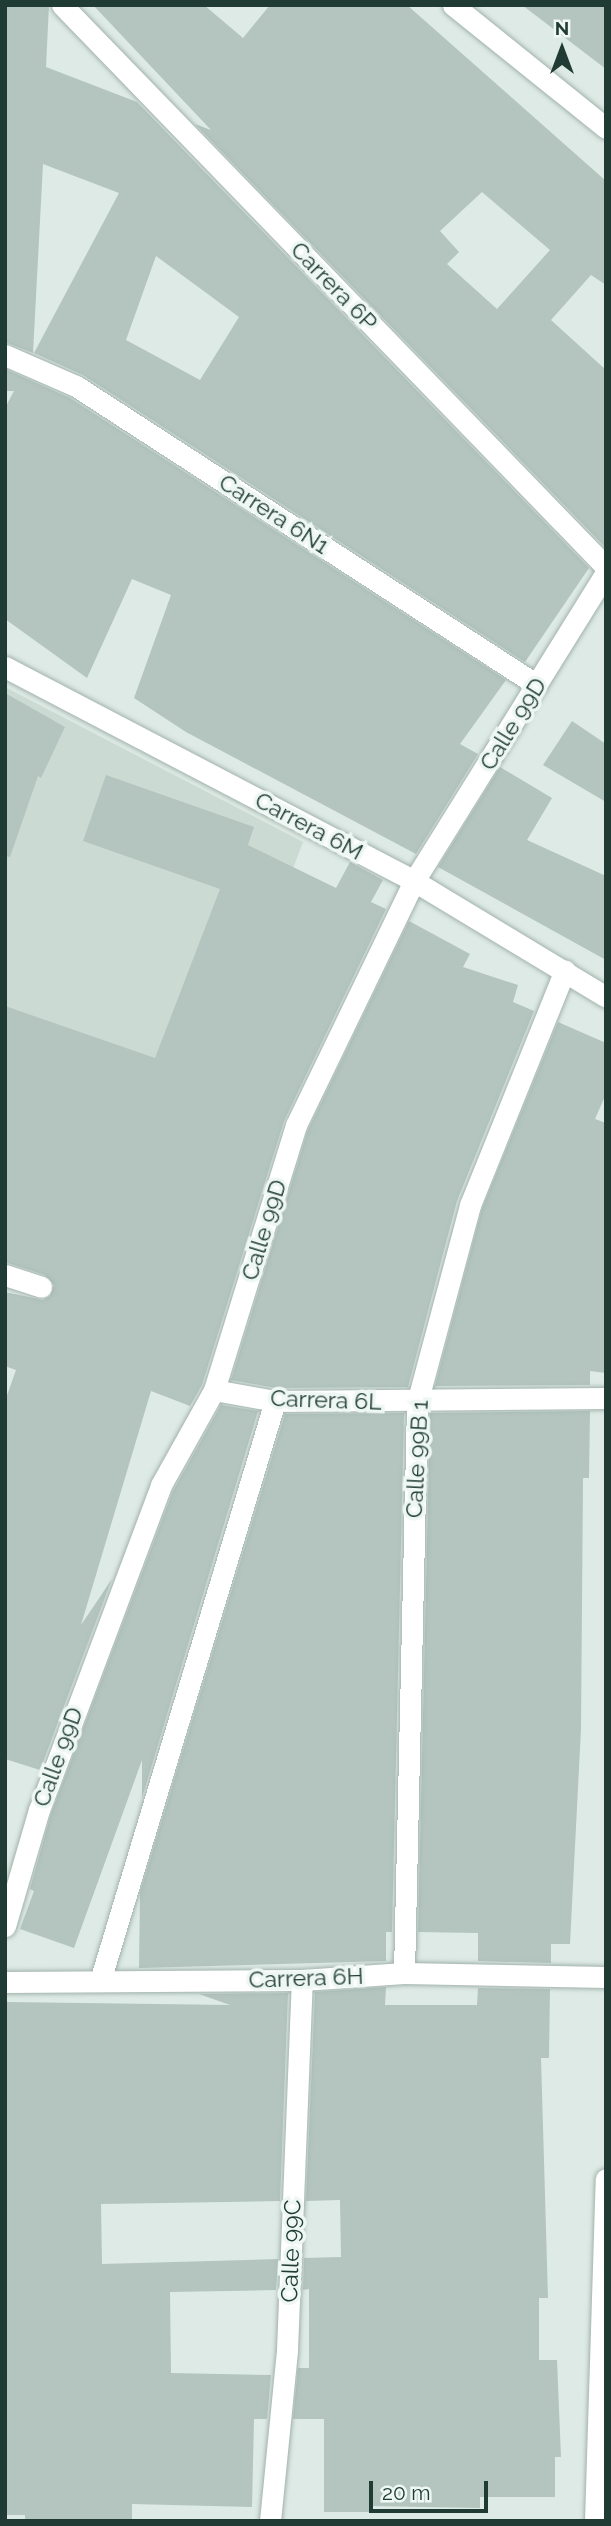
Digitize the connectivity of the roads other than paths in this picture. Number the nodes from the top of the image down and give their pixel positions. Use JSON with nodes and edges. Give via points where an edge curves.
{"nodes":[{"id":1,"x":62,"y":5,"type":"edge"},
{"id":2,"x":453,"y":5,"type":"edge"},
{"id":3,"x":606,"y":128,"type":"edge"},
{"id":4,"x":5,"y":355,"type":"edge"},
{"id":5,"x":606,"y":567,"type":"edge"},
{"id":6,"x":606,"y":573,"type":"edge"},
{"id":7,"x":5,"y":667,"type":"edge"},
{"id":8,"x":537,"y":685,"type":"junction"},
{"id":9,"x":414,"y":881,"type":"junction"},
{"id":10,"x":565,"y":970,"type":"junction"},
{"id":11,"x":606,"y":997,"type":"edge"},
{"id":12,"x":5,"y":1275,"type":"edge"},
{"id":13,"x":41,"y":1287,"type":"dead end"},
{"id":14,"x":214,"y":1390,"type":"junction"},
{"id":15,"x":606,"y":1398,"type":"edge"},
{"id":16,"x":275,"y":1401,"type":"junction"},
{"id":17,"x":416,"y":1403,"type":"junction"},
{"id":18,"x":5,"y":1926,"type":"edge"},
{"id":19,"x":404,"y":1973,"type":"junction"},
{"id":20,"x":606,"y":1977,"type":"edge"},
{"id":21,"x":302,"y":1980,"type":"junction"},
{"id":22,"x":100,"y":1981,"type":"junction"},
{"id":23,"x":5,"y":1982,"type":"edge"},
{"id":24,"x":606,"y":2179,"type":"edge"},
{"id":25,"x":270,"y":2521,"type":"edge"},
{"id":26,"x":595,"y":2521,"type":"edge"}],
"edges":[{"from":1,"to":5,"type":"street","name":"Carrera 6P"},
{"from":2,"to":3,"type":"street"},
{"from":4,"to":8,"type":"street","name":"Carrera 6N1","via":[[76,386]]},
{"from":6,"to":8,"type":"street","name":"Calle 99D"},
{"from":7,"to":9,"type":"street","name":"Carrera 6M"},
{"from":8,"to":9,"type":"street","name":"Calle 99D"},
{"from":9,"to":10,"type":"street","name":"Carrera 6M"},
{"from":9,"to":14,"type":"street","name":"Calle 99D","via":[[296,1125]]},
{"from":10,"to":11,"type":"street","name":"Carrera 6M"},
{"from":10,"to":17,"type":"street","name":"Calle 99B 1","via":[[470,1205]]},
{"from":12,"to":13,"type":"street"},
{"from":14,"to":16,"type":"street","name":"Carrera 6L"},
{"from":14,"to":18,"type":"street","name":"Calle 99D","via":[[162,1485],[43,1798]]},
{"from":15,"to":17,"type":"street","name":"Carrera 6L"},
{"from":16,"to":17,"type":"street","name":"Carrera 6L"},
{"from":16,"to":22,"type":"street"},
{"from":17,"to":19,"type":"street","name":"Calle 99B 1"},
{"from":19,"to":20,"type":"street","name":"Carrera 6H"},
{"from":19,"to":21,"type":"street","name":"Carrera 6H"},
{"from":21,"to":22,"type":"street","name":"Carrera 6H"},
{"from":21,"to":25,"type":"street","name":"Calle 99C","via":[[287,2350]]},
{"from":22,"to":23,"type":"street","name":"Carrera 6H"},
{"from":24,"to":26,"type":"street"}]}
